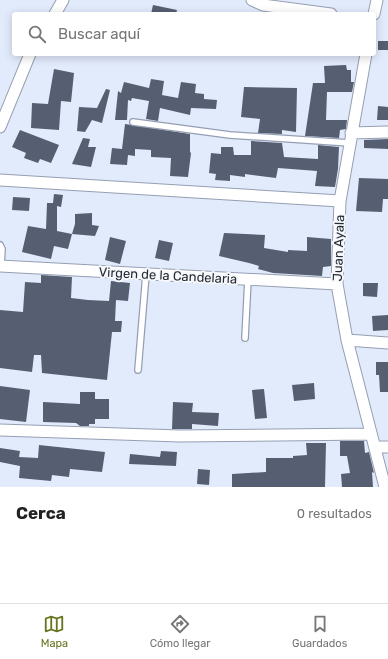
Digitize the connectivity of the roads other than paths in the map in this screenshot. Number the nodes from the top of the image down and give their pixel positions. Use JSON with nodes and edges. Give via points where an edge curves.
{"nodes":[{"id":1,"x":63,"y":0,"type":"edge"},
{"id":2,"x":252,"y":0,"type":"edge"},
{"id":3,"x":377,"y":0,"type":"edge"},
{"id":4,"x":56,"y":12,"type":"edge"},
{"id":5,"x":317,"y":12,"type":"edge"},
{"id":6,"x":374,"y":12,"type":"edge"},
{"id":7,"x":29,"y":56,"type":"edge"},
{"id":8,"x":366,"y":56,"type":"edge"},
{"id":9,"x":134,"y":122,"type":"dead end"},
{"id":10,"x":0,"y":127,"type":"edge"},
{"id":11,"x":388,"y":132,"type":"edge"},
{"id":12,"x":350,"y":138,"type":"junction"},
{"id":13,"x":0,"y":180,"type":"edge"},
{"id":14,"x":340,"y":201,"type":"junction"},
{"id":15,"x":0,"y":246,"type":"edge"},
{"id":16,"x":1,"y":266,"type":"edge"},
{"id":17,"x":146,"y":274,"type":"junction"},
{"id":18,"x":248,"y":279,"type":"junction"},
{"id":19,"x":337,"y":284,"type":"junction"},
{"id":20,"x":245,"y":338,"type":"dead end"},
{"id":21,"x":347,"y":340,"type":"junction"},
{"id":22,"x":388,"y":343,"type":"edge"},
{"id":23,"x":138,"y":370,"type":"dead end"},
{"id":24,"x":0,"y":430,"type":"edge"},
{"id":25,"x":371,"y":434,"type":"junction"},
{"id":26,"x":375,"y":447,"type":"junction"},
{"id":27,"x":388,"y":448,"type":"edge"},
{"id":28,"x":385,"y":487,"type":"edge"}],
"edges":[{"from":1,"to":4,"type":"street"},
{"from":2,"to":5,"type":"street","via":[[263,5]]},
{"from":3,"to":6,"type":"street"},
{"from":7,"to":10,"type":"street"},
{"from":8,"to":12,"type":"street","name":"Juan Ayala"},
{"from":9,"to":12,"type":"lane","via":[[230,135]]},
{"from":11,"to":12,"type":"street"},
{"from":12,"to":14,"type":"street","name":"Juan Ayala"},
{"from":13,"to":14,"type":"street"},
{"from":14,"to":19,"type":"street","name":"Juan Ayala"},
{"from":15,"to":16,"type":"lane"},
{"from":16,"to":17,"type":"street","name":"Virgen de la Candelaria"},
{"from":17,"to":18,"type":"street","name":"Virgen de la Candelaria"},
{"from":17,"to":23,"type":"lane"},
{"from":18,"to":19,"type":"street","name":"Virgen de la Candelaria"},
{"from":18,"to":20,"type":"lane"},
{"from":19,"to":21,"type":"street","name":"Juan Ayala"},
{"from":21,"to":22,"type":"street"},
{"from":21,"to":25,"type":"street","name":"Juan Ayala"},
{"from":24,"to":25,"type":"street","via":[[180,436]]},
{"from":25,"to":26,"type":"street","name":"Juan Ayala"},
{"from":26,"to":27,"type":"street"},
{"from":26,"to":28,"type":"street","name":"Juan Ayala"}]}
